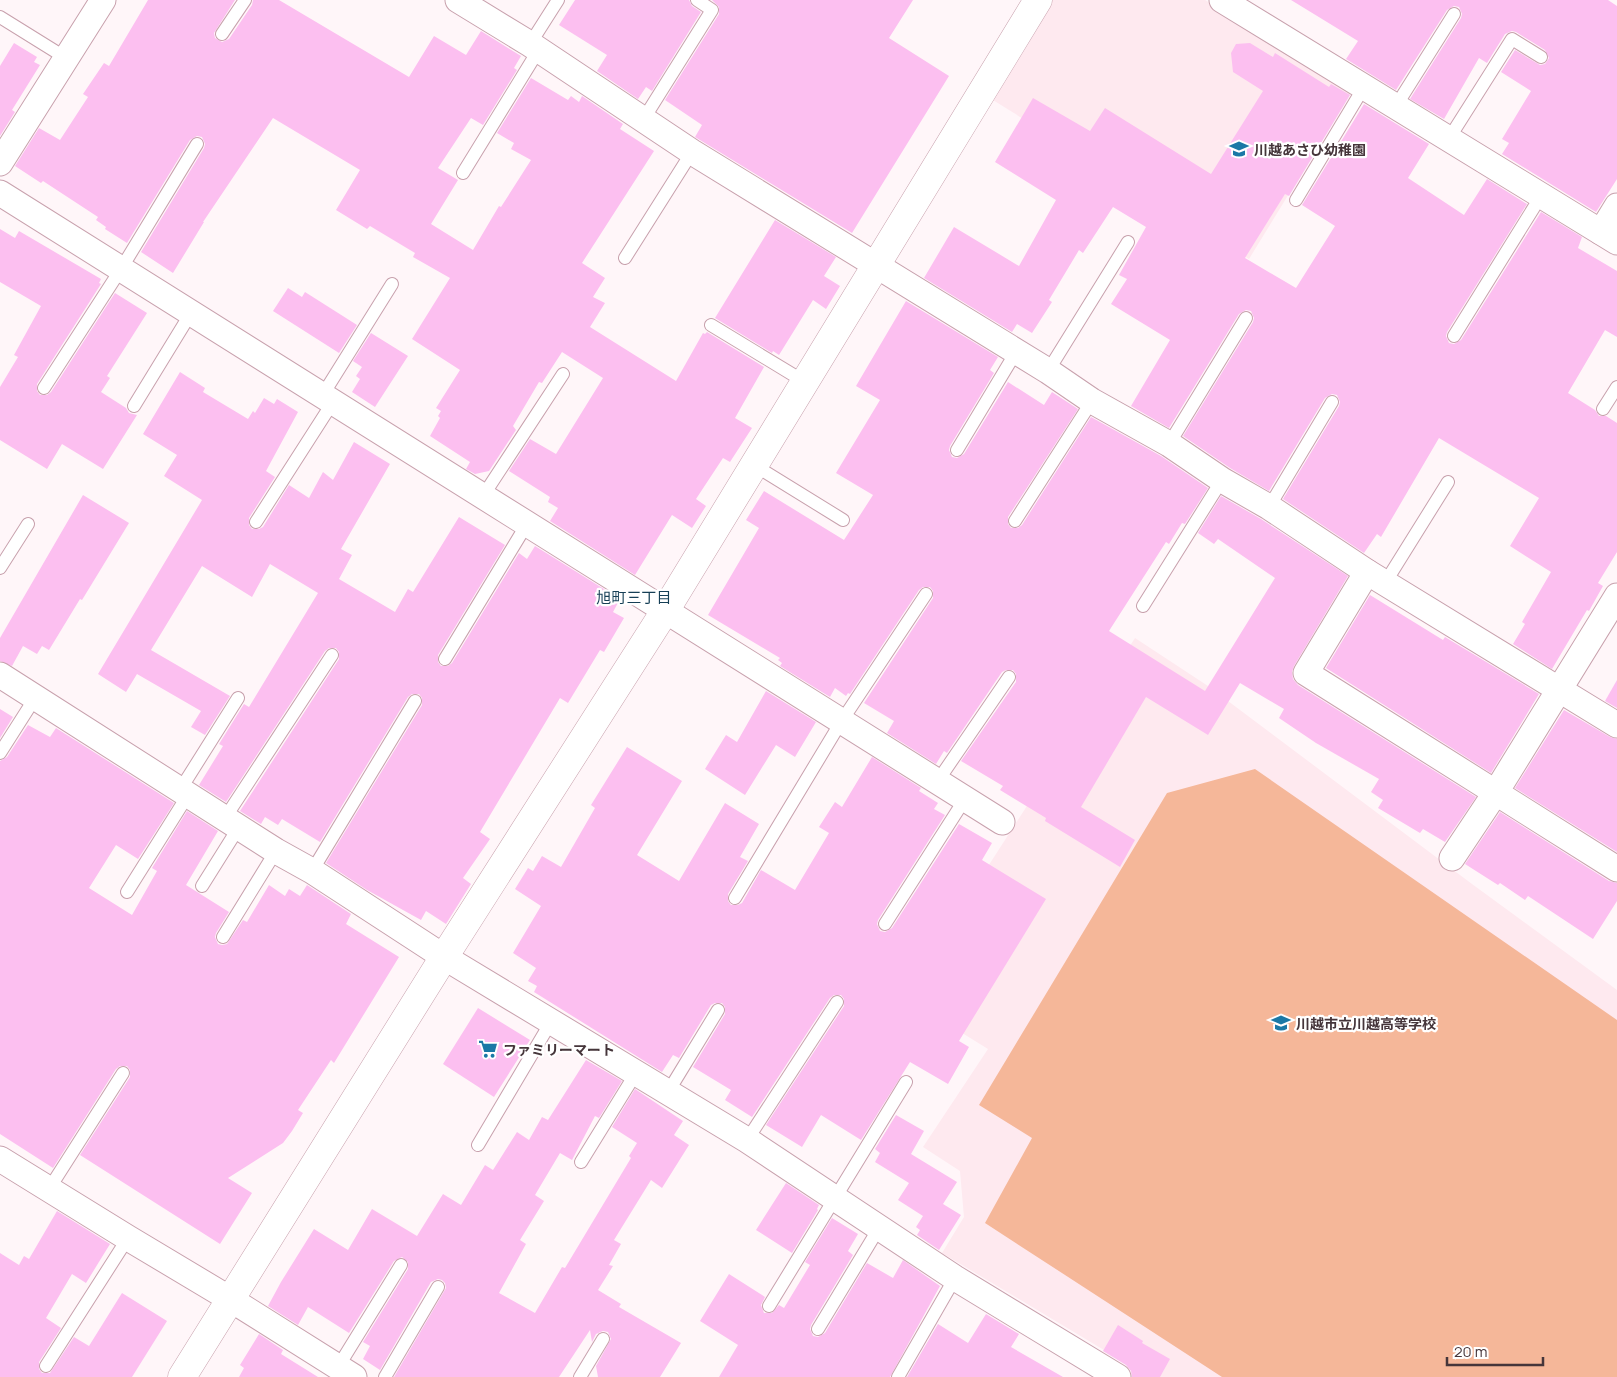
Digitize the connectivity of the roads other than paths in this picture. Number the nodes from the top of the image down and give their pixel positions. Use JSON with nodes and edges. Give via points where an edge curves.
{"nodes":[{"id":1,"x":244,"y":0,"type":"edge"},
{"id":2,"x":458,"y":0,"type":"edge"},
{"id":3,"x":558,"y":0,"type":"edge"},
{"id":4,"x":697,"y":0,"type":"edge"},
{"id":5,"x":1038,"y":0,"type":"edge"},
{"id":6,"x":1222,"y":0,"type":"edge"},
{"id":7,"x":100,"y":1,"type":"edge"},
{"id":8,"x":1454,"y":14,"type":"dead end"},
{"id":9,"x":0,"y":17,"type":"edge"},
{"id":10,"x":222,"y":34,"type":"dead end"},
{"id":11,"x":534,"y":47,"type":"junction"},
{"id":12,"x":1541,"y":57,"type":"dead end"},
{"id":13,"x":66,"y":58,"type":"junction"},
{"id":14,"x":1364,"y":87,"type":"junction"},
{"id":15,"x":1396,"y":106,"type":"junction"},
{"id":16,"x":643,"y":120,"type":"junction"},
{"id":17,"x":1448,"y":140,"type":"junction"},
{"id":18,"x":197,"y":144,"type":"dead end"},
{"id":19,"x":692,"y":152,"type":"junction"},
{"id":20,"x":0,"y":163,"type":"edge"},
{"id":21,"x":463,"y":173,"type":"dead end"},
{"id":22,"x":0,"y":193,"type":"edge"},
{"id":23,"x":1541,"y":196,"type":"junction"},
{"id":24,"x":1296,"y":200,"type":"dead end"},
{"id":25,"x":1617,"y":206,"type":"edge"},
{"id":26,"x":1609,"y":237,"type":"edge"},
{"id":27,"x":1128,"y":242,"type":"dead end"},
{"id":28,"x":625,"y":258,"type":"dead end"},
{"id":29,"x":875,"y":264,"type":"junction"},
{"id":30,"x":121,"y":269,"type":"junction"},
{"id":31,"x":392,"y":284,"type":"dead end"},
{"id":32,"x":191,"y":313,"type":"junction"},
{"id":33,"x":1246,"y":318,"type":"dead end"},
{"id":34,"x":710,"y":325,"type":"dead end"},
{"id":35,"x":1454,"y":336,"type":"dead end"},
{"id":36,"x":1016,"y":352,"type":"junction"},
{"id":37,"x":1048,"y":371,"type":"junction"},
{"id":38,"x":563,"y":374,"type":"dead end"},
{"id":39,"x":805,"y":382,"type":"junction"},
{"id":40,"x":1617,"y":387,"type":"edge"},
{"id":41,"x":44,"y":388,"type":"dead end"},
{"id":42,"x":328,"y":399,"type":"junction"},
{"id":43,"x":1092,"y":401,"type":"junction"},
{"id":44,"x":1332,"y":402,"type":"dead end"},
{"id":45,"x":134,"y":406,"type":"dead end"},
{"id":46,"x":1603,"y":409,"type":"dead end"},
{"id":47,"x":1169,"y":444,"type":"junction"},
{"id":48,"x":957,"y":450,"type":"dead end"},
{"id":49,"x":754,"y":465,"type":"junction"},
{"id":50,"x":1222,"y":480,"type":"junction"},
{"id":51,"x":1448,"y":482,"type":"dead end"},
{"id":52,"x":483,"y":496,"type":"junction"},
{"id":53,"x":1269,"y":507,"type":"junction"},
{"id":54,"x":843,"y":520,"type":"dead end"},
{"id":55,"x":1015,"y":521,"type":"dead end"},
{"id":56,"x":256,"y":522,"type":"dead end"},
{"id":57,"x":28,"y":524,"type":"dead end"},
{"id":58,"x":527,"y":524,"type":"junction"},
{"id":59,"x":0,"y":568,"type":"edge"},
{"id":60,"x":1376,"y":578,"type":"junction"},
{"id":61,"x":926,"y":594,"type":"dead end"},
{"id":62,"x":1617,"y":596,"type":"edge"},
{"id":63,"x":1143,"y":606,"type":"dead end"},
{"id":64,"x":665,"y":611,"type":"junction"},
{"id":65,"x":332,"y":654,"type":"dead end"},
{"id":66,"x":445,"y":658,"type":"dead end"},
{"id":67,"x":0,"y":675,"type":"edge"},
{"id":68,"x":1009,"y":677,"type":"dead end"},
{"id":69,"x":1559,"y":689,"type":"junction"},
{"id":70,"x":35,"y":698,"type":"junction"},
{"id":71,"x":238,"y":698,"type":"dead end"},
{"id":72,"x":415,"y":701,"type":"dead end"},
{"id":73,"x":841,"y":722,"type":"junction"},
{"id":74,"x":1617,"y":725,"type":"edge"},
{"id":75,"x":0,"y":753,"type":"edge"},
{"id":76,"x":937,"y":782,"type":"junction"},
{"id":77,"x":184,"y":792,"type":"junction"},
{"id":78,"x":1496,"y":792,"type":"junction"},
{"id":79,"x":966,"y":800,"type":"junction"},
{"id":80,"x":232,"y":822,"type":"junction"},
{"id":81,"x":1002,"y":822,"type":"dead end"},
{"id":82,"x":276,"y":851,"type":"junction"},
{"id":83,"x":1452,"y":858,"type":"dead end"},
{"id":84,"x":1617,"y":868,"type":"edge"},
{"id":85,"x":312,"y":871,"type":"junction"},
{"id":86,"x":202,"y":886,"type":"dead end"},
{"id":87,"x":127,"y":892,"type":"dead end"},
{"id":88,"x":735,"y":898,"type":"dead end"},
{"id":89,"x":885,"y":924,"type":"dead end"},
{"id":90,"x":222,"y":937,"type":"dead end"},
{"id":91,"x":444,"y":957,"type":"junction"},
{"id":92,"x":837,"y":1002,"type":"dead end"},
{"id":93,"x":718,"y":1010,"type":"dead end"},
{"id":94,"x":551,"y":1022,"type":"junction"},
{"id":95,"x":123,"y":1073,"type":"dead end"},
{"id":96,"x":636,"y":1073,"type":"junction"},
{"id":97,"x":906,"y":1082,"type":"dead end"},
{"id":98,"x":668,"y":1092,"type":"junction"},
{"id":99,"x":747,"y":1140,"type":"junction"},
{"id":100,"x":478,"y":1145,"type":"dead end"},
{"id":101,"x":0,"y":1159,"type":"edge"},
{"id":102,"x":581,"y":1162,"type":"dead end"},
{"id":103,"x":49,"y":1189,"type":"junction"},
{"id":104,"x":835,"y":1198,"type":"junction"},
{"id":105,"x":879,"y":1228,"type":"junction"},
{"id":106,"x":128,"y":1238,"type":"junction"},
{"id":107,"x":401,"y":1264,"type":"dead end"},
{"id":108,"x":955,"y":1278,"type":"junction"},
{"id":109,"x":438,"y":1287,"type":"dead end"},
{"id":110,"x":230,"y":1299,"type":"junction"},
{"id":111,"x":769,"y":1306,"type":"dead end"},
{"id":112,"x":818,"y":1329,"type":"dead end"},
{"id":113,"x":603,"y":1339,"type":"dead end"},
{"id":114,"x":46,"y":1366,"type":"dead end"},
{"id":115,"x":346,"y":1372,"type":"edge"},
{"id":116,"x":182,"y":1377,"type":"edge"},
{"id":117,"x":385,"y":1377,"type":"edge"},
{"id":118,"x":580,"y":1377,"type":"edge"},
{"id":119,"x":898,"y":1377,"type":"edge"},
{"id":120,"x":1118,"y":1377,"type":"edge"}],
"edges":[{"from":1,"to":10,"type":"lane"},
{"from":2,"to":11,"type":"street"},
{"from":3,"to":11,"type":"lane"},
{"from":4,"to":16,"type":"lane","via":[[712,10]]},
{"from":5,"to":29,"type":"street"},
{"from":6,"to":14,"type":"street"},
{"from":7,"to":13,"type":"street"},
{"from":8,"to":15,"type":"lane"},
{"from":9,"to":13,"type":"lane"},
{"from":11,"to":16,"type":"street"},
{"from":11,"to":21,"type":"lane"},
{"from":12,"to":17,"type":"lane","via":[[1512,39]]},
{"from":13,"to":20,"type":"street"},
{"from":14,"to":15,"type":"street"},
{"from":14,"to":24,"type":"lane"},
{"from":15,"to":17,"type":"street"},
{"from":16,"to":19,"type":"street"},
{"from":17,"to":23,"type":"street"},
{"from":18,"to":30,"type":"lane"},
{"from":19,"to":28,"type":"lane"},
{"from":19,"to":29,"type":"street"},
{"from":22,"to":30,"type":"street"},
{"from":23,"to":26,"type":"street"},
{"from":23,"to":35,"type":"lane"},
{"from":25,"to":26,"type":"street"},
{"from":27,"to":37,"type":"lane"},
{"from":29,"to":36,"type":"street"},
{"from":29,"to":39,"type":"street"},
{"from":30,"to":32,"type":"street"},
{"from":30,"to":41,"type":"lane"},
{"from":31,"to":42,"type":"lane"},
{"from":32,"to":42,"type":"street"},
{"from":32,"to":45,"type":"lane"},
{"from":33,"to":47,"type":"lane"},
{"from":34,"to":39,"type":"lane"},
{"from":36,"to":37,"type":"street"},
{"from":36,"to":48,"type":"lane"},
{"from":37,"to":43,"type":"street"},
{"from":38,"to":52,"type":"lane"},
{"from":39,"to":49,"type":"street"},
{"from":40,"to":46,"type":"lane"},
{"from":42,"to":52,"type":"street"},
{"from":42,"to":56,"type":"lane"},
{"from":43,"to":47,"type":"street"},
{"from":43,"to":55,"type":"lane"},
{"from":44,"to":53,"type":"lane"},
{"from":47,"to":50,"type":"street"},
{"from":49,"to":54,"type":"lane"},
{"from":49,"to":64,"type":"street"},
{"from":50,"to":53,"type":"street"},
{"from":50,"to":63,"type":"lane"},
{"from":51,"to":60,"type":"lane"},
{"from":52,"to":58,"type":"street"},
{"from":53,"to":60,"type":"street"},
{"from":57,"to":59,"type":"lane"},
{"from":58,"to":64,"type":"street"},
{"from":58,"to":66,"type":"lane"},
{"from":60,"to":69,"type":"street"},
{"from":60,"to":78,"type":"street","via":[[1306,673]]},
{"from":61,"to":73,"type":"lane"},
{"from":62,"to":69,"type":"street"},
{"from":64,"to":73,"type":"street"},
{"from":64,"to":91,"type":"street"},
{"from":65,"to":80,"type":"lane"},
{"from":67,"to":70,"type":"street"},
{"from":68,"to":76,"type":"lane"},
{"from":69,"to":74,"type":"street"},
{"from":69,"to":78,"type":"street"},
{"from":70,"to":75,"type":"lane"},
{"from":70,"to":77,"type":"street"},
{"from":71,"to":77,"type":"lane"},
{"from":72,"to":85,"type":"lane"},
{"from":73,"to":76,"type":"street"},
{"from":73,"to":88,"type":"lane"},
{"from":76,"to":79,"type":"street"},
{"from":77,"to":80,"type":"street"},
{"from":77,"to":87,"type":"lane"},
{"from":78,"to":83,"type":"street"},
{"from":78,"to":84,"type":"street"},
{"from":79,"to":81,"type":"street"},
{"from":79,"to":89,"type":"lane"},
{"from":80,"to":82,"type":"street"},
{"from":80,"to":86,"type":"lane"},
{"from":82,"to":85,"type":"street"},
{"from":82,"to":90,"type":"lane"},
{"from":85,"to":91,"type":"street"},
{"from":91,"to":94,"type":"street"},
{"from":91,"to":110,"type":"street"},
{"from":92,"to":99,"type":"lane"},
{"from":93,"to":98,"type":"lane"},
{"from":94,"to":96,"type":"street"},
{"from":94,"to":100,"type":"lane"},
{"from":95,"to":103,"type":"lane"},
{"from":96,"to":98,"type":"street"},
{"from":96,"to":102,"type":"lane"},
{"from":97,"to":104,"type":"lane"},
{"from":98,"to":99,"type":"street"},
{"from":99,"to":104,"type":"street"},
{"from":101,"to":103,"type":"street"},
{"from":103,"to":106,"type":"street"},
{"from":104,"to":105,"type":"street"},
{"from":104,"to":111,"type":"lane"},
{"from":105,"to":108,"type":"street"},
{"from":105,"to":112,"type":"lane"},
{"from":106,"to":110,"type":"street"},
{"from":106,"to":114,"type":"lane"},
{"from":107,"to":115,"type":"lane"},
{"from":108,"to":119,"type":"lane"},
{"from":108,"to":120,"type":"street"},
{"from":109,"to":117,"type":"lane"},
{"from":110,"to":115,"type":"street"},
{"from":110,"to":116,"type":"street"},
{"from":113,"to":118,"type":"lane"}]}
